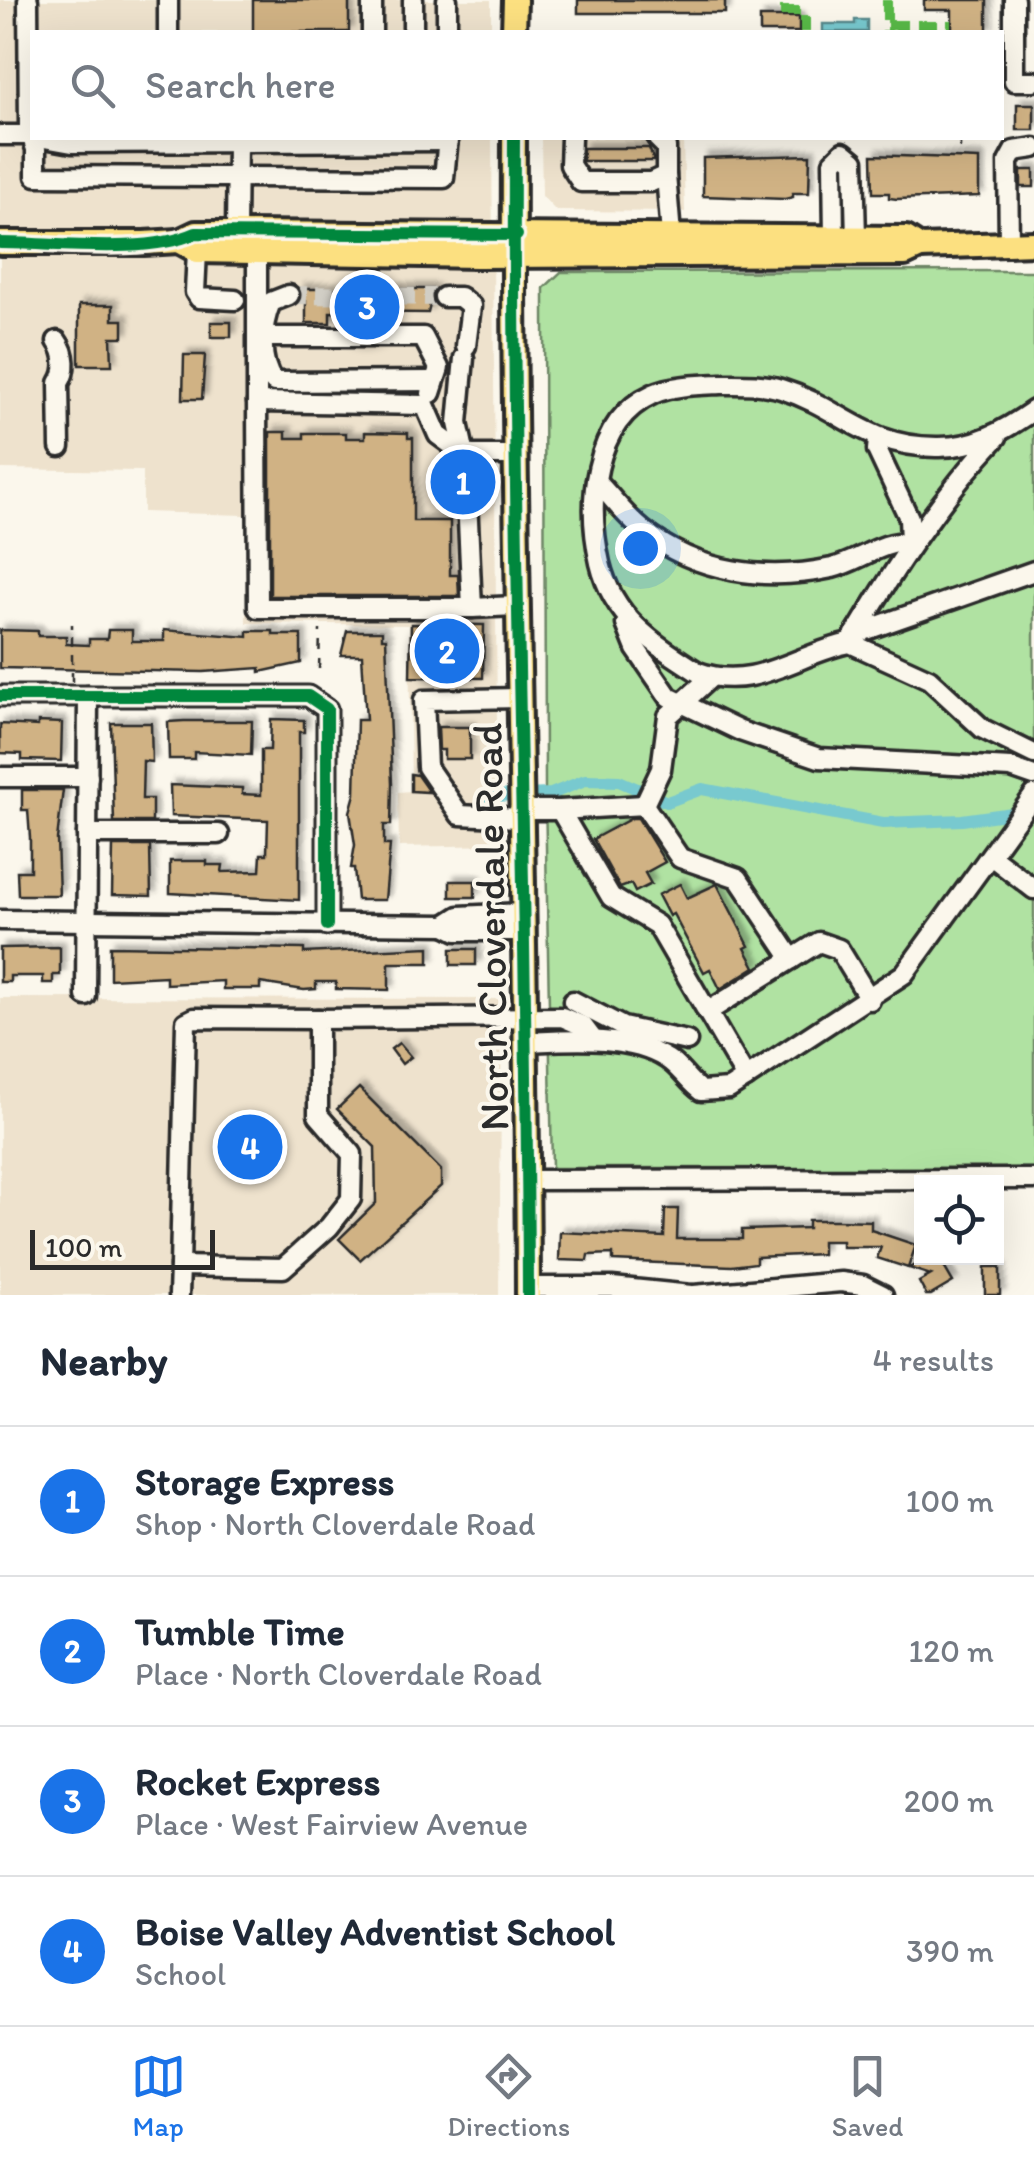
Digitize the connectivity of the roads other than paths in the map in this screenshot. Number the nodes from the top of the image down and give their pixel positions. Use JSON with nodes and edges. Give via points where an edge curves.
{"nodes":[{"id":1,"x":28,"y":0,"type":"edge"},
{"id":2,"x":168,"y":0,"type":"edge"},
{"id":3,"x":372,"y":0,"type":"edge"},
{"id":4,"x":413,"y":0,"type":"edge"},
{"id":5,"x":447,"y":0,"type":"edge"},
{"id":6,"x":515,"y":0,"type":"edge"},
{"id":7,"x":1014,"y":0,"type":"edge"},
{"id":8,"x":168,"y":30,"type":"edge"},
{"id":9,"x":372,"y":30,"type":"edge"},
{"id":10,"x":413,"y":30,"type":"edge"},
{"id":11,"x":448,"y":30,"type":"edge"},
{"id":12,"x":514,"y":30,"type":"edge"},
{"id":13,"x":30,"y":68,"type":"edge"},
{"id":14,"x":1034,"y":81,"type":"edge"},
{"id":15,"x":0,"y":135,"type":"edge"},
{"id":16,"x":30,"y":135,"type":"edge"},
{"id":17,"x":32,"y":140,"type":"edge"},
{"id":18,"x":58,"y":140,"type":"edge"},
{"id":19,"x":167,"y":140,"type":"edge"},
{"id":20,"x":376,"y":140,"type":"edge"},
{"id":21,"x":413,"y":140,"type":"edge"},
{"id":22,"x":448,"y":140,"type":"edge"},
{"id":23,"x":514,"y":140,"type":"edge"},
{"id":24,"x":570,"y":140,"type":"edge"},
{"id":25,"x":659,"y":140,"type":"edge"},
{"id":26,"x":237,"y":142,"type":"junction"},
{"id":27,"x":843,"y":143,"type":"edge"},
{"id":28,"x":1034,"y":148,"type":"edge"},
{"id":29,"x":666,"y":175,"type":"junction"},
{"id":30,"x":237,"y":178,"type":"junction"},
{"id":31,"x":236,"y":233,"type":"junction"},
{"id":32,"x":672,"y":235,"type":"junction"},
{"id":33,"x":844,"y":238,"type":"junction"},
{"id":34,"x":0,"y":243,"type":"edge"},
{"id":35,"x":1009,"y":243,"type":"junction"},
{"id":36,"x":1034,"y":243,"type":"edge"},
{"id":37,"x":516,"y":245,"type":"junction"},
{"id":38,"x":188,"y":246,"type":"junction"},
{"id":39,"x":920,"y":246,"type":"junction"},
{"id":40,"x":256,"y":252,"type":"junction"},
{"id":41,"x":290,"y":296,"type":"dead end"},
{"id":42,"x":444,"y":297,"type":"dead end"},
{"id":43,"x":235,"y":300,"type":"dead end"},
{"id":44,"x":264,"y":337,"type":"junction"},
{"id":45,"x":57,"y":342,"type":"dead end"},
{"id":46,"x":319,"y":382,"type":"junction"},
{"id":47,"x":434,"y":382,"type":"junction"},
{"id":48,"x":257,"y":402,"type":"junction"},
{"id":49,"x":320,"y":404,"type":"junction"},
{"id":50,"x":425,"y":405,"type":"junction"},
{"id":51,"x":1034,"y":410,"type":"edge"},
{"id":52,"x":1001,"y":433,"type":"junction"},
{"id":53,"x":878,"y":440,"type":"junction"},
{"id":54,"x":60,"y":447,"type":"dead end"},
{"id":55,"x":465,"y":455,"type":"junction"},
{"id":56,"x":513,"y":455,"type":"junction"},
{"id":57,"x":596,"y":481,"type":"junction"},
{"id":58,"x":910,"y":542,"type":"junction"},
{"id":59,"x":1034,"y":571,"type":"edge"},
{"id":60,"x":516,"y":606,"type":"junction"},
{"id":61,"x":472,"y":608,"type":"junction"},
{"id":62,"x":624,"y":618,"type":"junction"},
{"id":63,"x":852,"y":639,"type":"junction"},
{"id":64,"x":710,"y":677,"type":"junction"},
{"id":65,"x":80,"y":691,"type":"junction"},
{"id":66,"x":0,"y":696,"type":"edge"},
{"id":67,"x":518,"y":698,"type":"junction"},
{"id":68,"x":681,"y":703,"type":"junction"},
{"id":69,"x":1034,"y":754,"type":"edge"},
{"id":70,"x":1034,"y":776,"type":"edge"},
{"id":71,"x":0,"y":777,"type":"edge"},
{"id":72,"x":88,"y":777,"type":"junction"},
{"id":73,"x":1034,"y":795,"type":"edge"},
{"id":74,"x":644,"y":805,"type":"junction"},
{"id":75,"x":560,"y":810,"type":"junction"},
{"id":76,"x":519,"y":814,"type":"junction"},
{"id":77,"x":87,"y":834,"type":"junction"},
{"id":78,"x":219,"y":834,"type":"dead end"},
{"id":79,"x":991,"y":856,"type":"junction"},
{"id":80,"x":1034,"y":889,"type":"edge"},
{"id":81,"x":0,"y":920,"type":"edge"},
{"id":82,"x":87,"y":920,"type":"junction"},
{"id":83,"x":524,"y":922,"type":"junction"},
{"id":84,"x":327,"y":925,"type":"junction"},
{"id":85,"x":792,"y":959,"type":"junction"},
{"id":86,"x":86,"y":996,"type":"dead end"},
{"id":87,"x":870,"y":1000,"type":"junction"},
{"id":88,"x":573,"y":1001,"type":"dead end"},
{"id":89,"x":707,"y":1012,"type":"junction"},
{"id":90,"x":528,"y":1016,"type":"junction"},
{"id":91,"x":318,"y":1019,"type":"junction"},
{"id":92,"x":592,"y":1038,"type":"junction"},
{"id":93,"x":686,"y":1040,"type":"dead end"},
{"id":94,"x":528,"y":1042,"type":"junction"},
{"id":95,"x":746,"y":1078,"type":"junction"},
{"id":96,"x":528,"y":1180,"type":"junction"},
{"id":97,"x":1034,"y":1180,"type":"edge"},
{"id":98,"x":180,"y":1266,"type":"junction"},
{"id":99,"x":528,"y":1291,"type":"edge"},
{"id":100,"x":179,"y":1295,"type":"edge"},
{"id":101,"x":693,"y":1295,"type":"edge"},
{"id":102,"x":883,"y":1295,"type":"edge"}],
"edges":[{"from":1,"to":13,"type":"street"},
{"from":2,"to":8,"type":"street"},
{"from":3,"to":9,"type":"street"},
{"from":4,"to":10,"type":"street"},
{"from":5,"to":11,"type":"street"},
{"from":6,"to":12,"type":"main road"},
{"from":7,"to":14,"type":"street","via":[[1014,81]]},
{"from":15,"to":16,"type":"street"},
{"from":17,"to":30,"type":"street","via":[[36,176]]},
{"from":18,"to":19,"type":"street"},
{"from":19,"to":26,"type":"street"},
{"from":20,"to":21,"type":"street"},
{"from":20,"to":26,"type":"street"},
{"from":22,"to":30,"type":"street","via":[[444,178]]},
{"from":23,"to":37,"type":"main road","name":"North Cloverdale Road"},
{"from":24,"to":29,"type":"street","via":[[570,164],[582,182],[651,182]]},
{"from":25,"to":29,"type":"street","via":[[666,147]]},
{"from":26,"to":30,"type":"street"},
{"from":27,"to":33,"type":"street","via":[[854,161]]},
{"from":28,"to":35,"type":"street","via":[[1014,151],[1008,162]]},
{"from":29,"to":32,"type":"street"},
{"from":30,"to":31,"type":"street"},
{"from":31,"to":37,"type":"main road"},
{"from":31,"to":38,"type":"main road","via":[[196,233]]},
{"from":32,"to":33,"type":"main road"},
{"from":32,"to":37,"type":"main road"},
{"from":33,"to":39,"type":"main road","via":[[906,238]]},
{"from":34,"to":38,"type":"main road"},
{"from":35,"to":36,"type":"main road"},
{"from":35,"to":39,"type":"main road"},
{"from":37,"to":39,"type":"main road","via":[[905,254]]},
{"from":37,"to":40,"type":"main road"},
{"from":37,"to":56,"type":"main road","name":"North Cloverdale Road"},
{"from":38,"to":40,"type":"main road"},
{"from":38,"to":43,"type":"street","via":[[199,298]]},
{"from":40,"to":48,"type":"street"},
{"from":41,"to":44,"type":"street","via":[[271,302]]},
{"from":42,"to":55,"type":"street","via":[[472,306],[458,423]]},
{"from":44,"to":46,"type":"street","via":[[264,370],[274,382]]},
{"from":44,"to":47,"type":"street","via":[[423,337],[439,368]]},
{"from":45,"to":54,"type":"street","via":[[64,376]]},
{"from":46,"to":47,"type":"street"},
{"from":46,"to":49,"type":"street"},
{"from":47,"to":50,"type":"street"},
{"from":48,"to":49,"type":"street"},
{"from":48,"to":61,"type":"street","via":[[258,608]]},
{"from":49,"to":50,"type":"street"},
{"from":50,"to":55,"type":"street","via":[[438,435]]},
{"from":51,"to":52,"type":"street"},
{"from":52,"to":53,"type":"street","via":[[936,447]]},
{"from":52,"to":58,"type":"street"},
{"from":53,"to":57,"type":"street","via":[[780,388],[675,388],[652,394],[613,431]]},
{"from":53,"to":58,"type":"street","via":[[909,518]]},
{"from":55,"to":56,"type":"street"},
{"from":55,"to":61,"type":"street"},
{"from":56,"to":60,"type":"main road","name":"North Cloverdale Road"},
{"from":57,"to":58,"type":"street","via":[[663,545],[722,570],[808,572],[891,541]]},
{"from":57,"to":62,"type":"street","via":[[592,506],[600,565]]},
{"from":58,"to":63,"type":"street"},
{"from":59,"to":63,"type":"street"},
{"from":60,"to":61,"type":"street"},
{"from":60,"to":67,"type":"main road","name":"North Cloverdale Road"},
{"from":62,"to":64,"type":"street"},
{"from":62,"to":68,"type":"street","via":[[650,671]]},
{"from":63,"to":64,"type":"street","via":[[789,668]]},
{"from":63,"to":69,"type":"street","via":[[929,678],[982,729]]},
{"from":64,"to":68,"type":"street"},
{"from":65,"to":66,"type":"street"},
{"from":65,"to":72,"type":"street"},
{"from":65,"to":84,"type":"street","via":[[321,701],[327,709]]},
{"from":67,"to":76,"type":"main road","name":"North Cloverdale Road"},
{"from":67,"to":76,"type":"street","via":[[424,700],[427,767],[460,815]]},
{"from":68,"to":70,"type":"street","via":[[819,758],[1010,768]]},
{"from":68,"to":74,"type":"street","via":[[668,716],[661,770]]},
{"from":71,"to":72,"type":"street"},
{"from":72,"to":77,"type":"street"},
{"from":73,"to":79,"type":"street"},
{"from":74,"to":75,"type":"street"},
{"from":74,"to":85,"type":"street","via":[[680,858],[738,878]]},
{"from":75,"to":76,"type":"street"},
{"from":75,"to":89,"type":"street","via":[[611,897],[657,925]]},
{"from":76,"to":83,"type":"main road","name":"North Cloverdale Road"},
{"from":77,"to":78,"type":"street"},
{"from":77,"to":82,"type":"street"},
{"from":79,"to":80,"type":"street"},
{"from":79,"to":87,"type":"street","via":[[904,974]]},
{"from":81,"to":82,"type":"street"},
{"from":82,"to":84,"type":"street"},
{"from":82,"to":86,"type":"street"},
{"from":83,"to":84,"type":"street","via":[[458,931],[444,925]]},
{"from":83,"to":90,"type":"main road","name":"North Cloverdale Road"},
{"from":85,"to":87,"type":"street","via":[[818,942],[834,944]]},
{"from":85,"to":89,"type":"street"},
{"from":87,"to":95,"type":"street"},
{"from":88,"to":93,"type":"street","via":[[623,1026]]},
{"from":89,"to":95,"type":"street"},
{"from":90,"to":91,"type":"street"},
{"from":90,"to":92,"type":"street","via":[[573,1020]]},
{"from":90,"to":94,"type":"main road","name":"North Cloverdale Road"},
{"from":91,"to":98,"type":"street","via":[[186,1022]]},
{"from":91,"to":98,"type":"street","via":[[318,1114],[352,1154],[351,1199],[283,1268]]},
{"from":92,"to":94,"type":"street"},
{"from":92,"to":95,"type":"street","via":[[656,1053],[701,1091],[716,1093]]},
{"from":94,"to":96,"type":"main road","name":"North Cloverdale Road"},
{"from":96,"to":97,"type":"street"},
{"from":96,"to":99,"type":"main road","name":"North Cloverdale Road"},
{"from":98,"to":100,"type":"street"},
{"from":99,"to":101,"type":"street","via":[[612,1288]]},
{"from":101,"to":102,"type":"street","via":[[841,1282]]}]}
